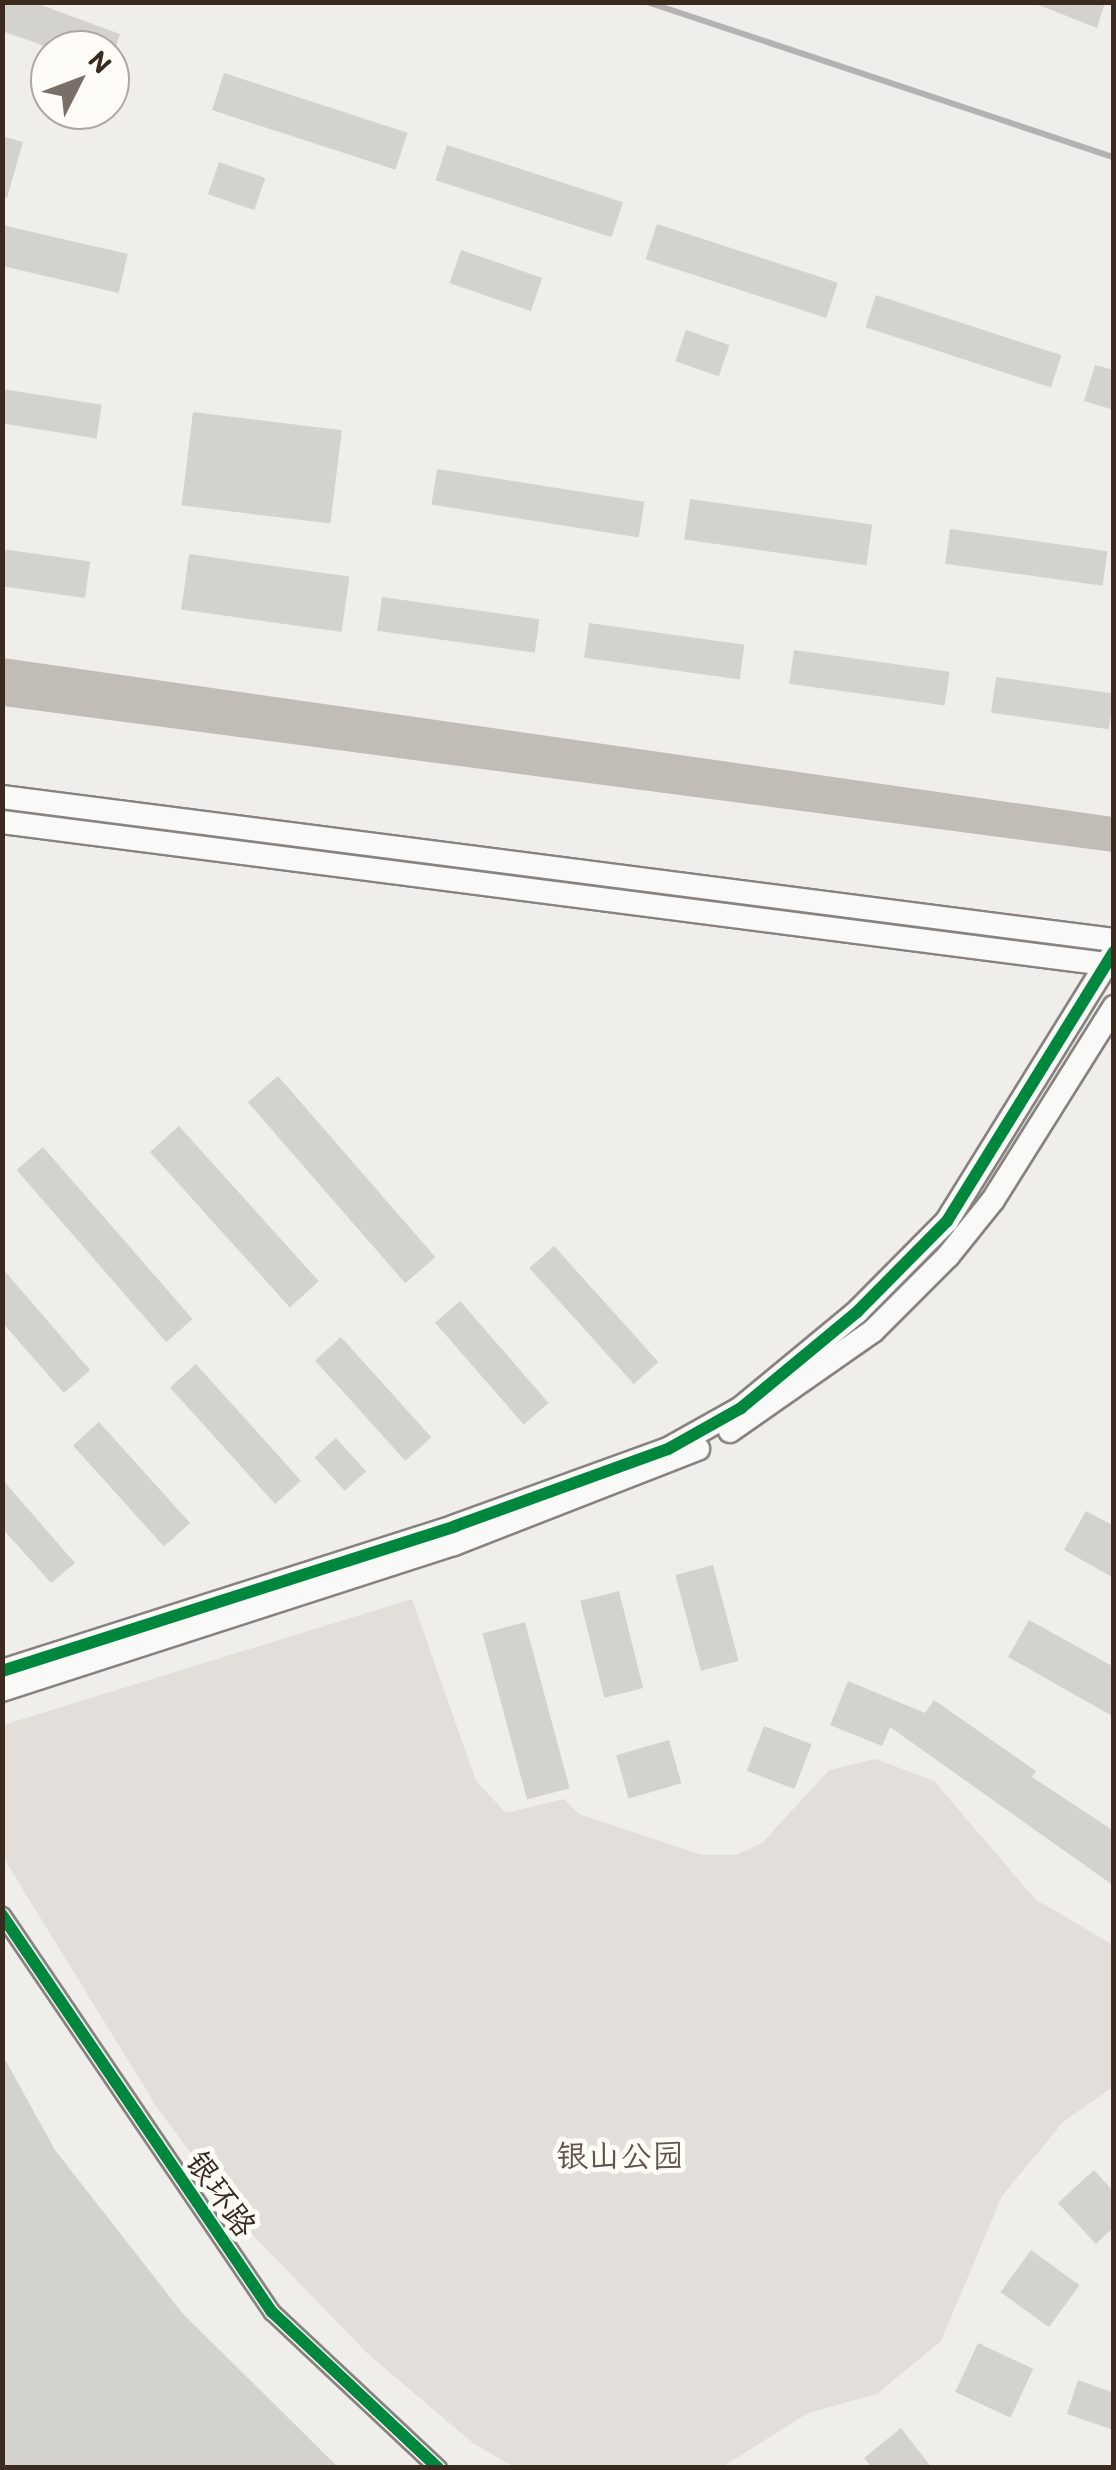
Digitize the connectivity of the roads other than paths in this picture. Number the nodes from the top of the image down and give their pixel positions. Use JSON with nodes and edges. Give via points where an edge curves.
{"nodes":[{"id":1,"x":2,"y":797,"type":"edge"},
{"id":2,"x":2,"y":822,"type":"edge"},
{"id":3,"x":1114,"y":940,"type":"edge"},
{"id":4,"x":1111,"y":960,"type":"edge"},
{"id":5,"x":1114,"y":1007,"type":"edge"},
{"id":6,"x":2,"y":1670,"type":"edge"},
{"id":7,"x":2,"y":1690,"type":"edge"},
{"id":8,"x":2,"y":1915,"type":"edge"},
{"id":9,"x":438,"y":2468,"type":"edge"}],
"edges":[{"from":1,"to":3,"type":"street"},
{"from":2,"to":4,"type":"street"},
{"from":4,"to":6,"type":"street","via":[[946,1221],[857,1312],[741,1408],[668,1449],[455,1526]]},
{"from":5,"to":7,"type":"street","via":[[993,1200],[948,1256],[873,1331],[786,1398],[666,1468]]},
{"from":8,"to":9,"type":"street","name":"银环路","via":[[272,2312]]}]}
